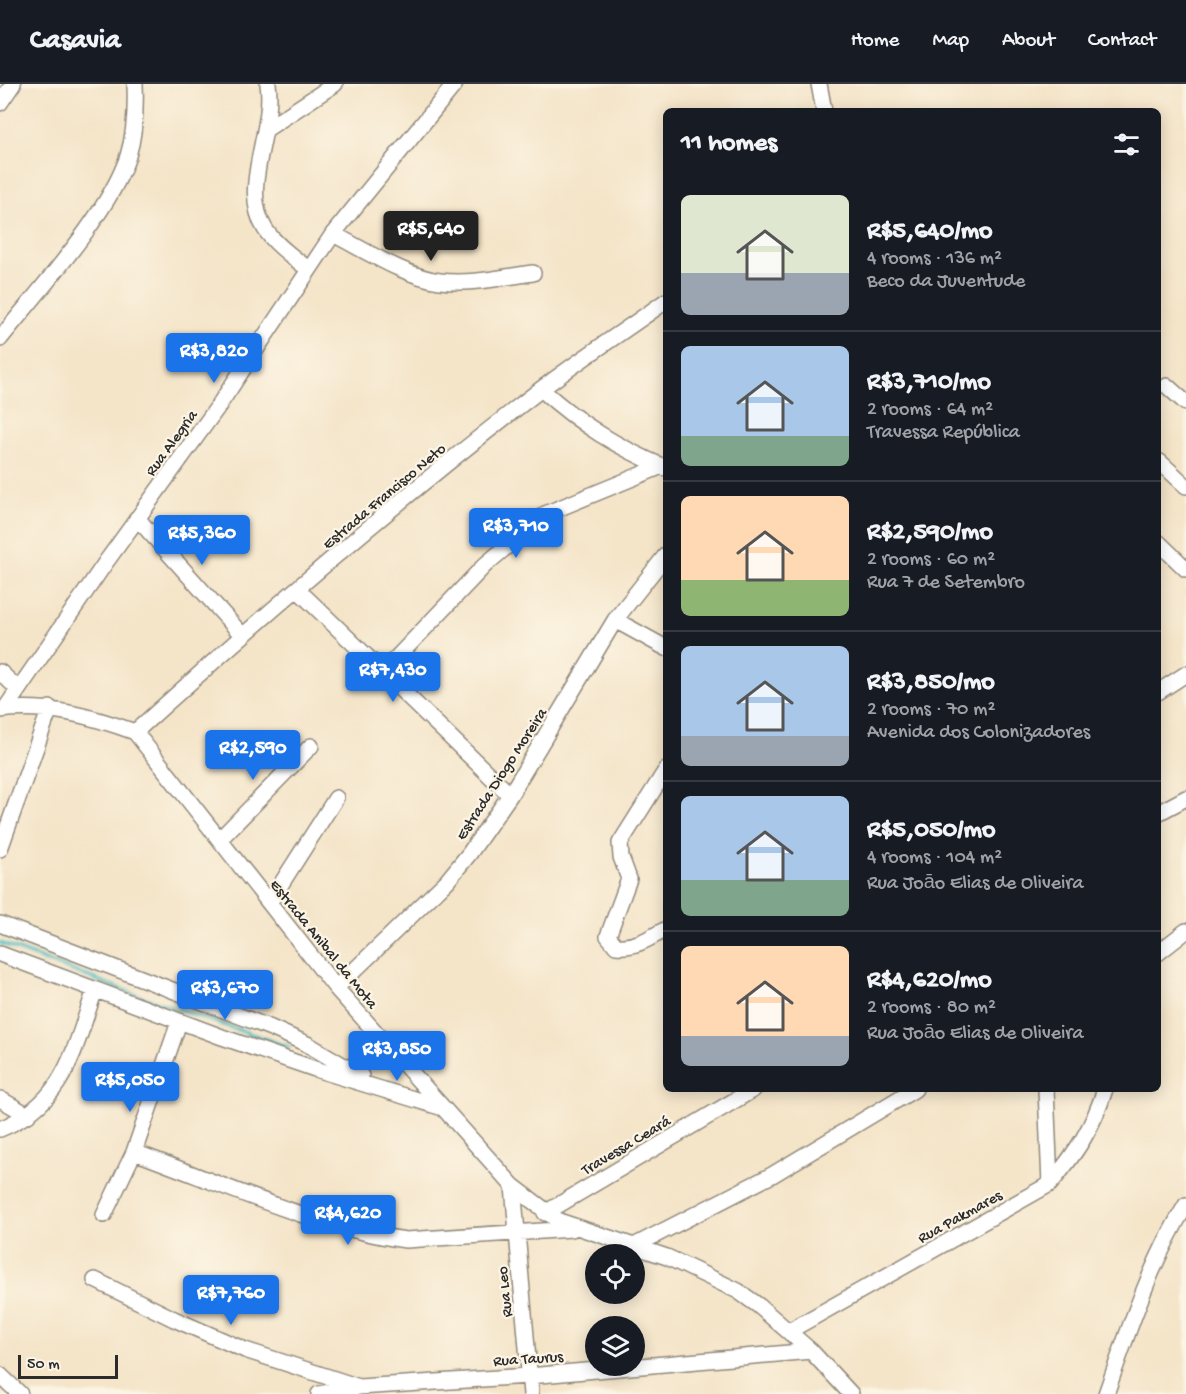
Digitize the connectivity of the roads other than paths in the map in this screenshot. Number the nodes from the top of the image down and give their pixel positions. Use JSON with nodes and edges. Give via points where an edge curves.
{"nodes":[{"id":1,"x":13,"y":84,"type":"edge"},
{"id":2,"x":135,"y":84,"type":"edge"},
{"id":3,"x":268,"y":84,"type":"edge"},
{"id":4,"x":335,"y":84,"type":"edge"},
{"id":5,"x":455,"y":84,"type":"edge"},
{"id":6,"x":819,"y":84,"type":"edge"},
{"id":7,"x":0,"y":103,"type":"edge"},
{"id":8,"x":823,"y":108,"type":"edge"},
{"id":9,"x":268,"y":128,"type":"junction"},
{"id":10,"x":333,"y":234,"type":"junction"},
{"id":11,"x":309,"y":270,"type":"junction"},
{"id":12,"x":533,"y":273,"type":"dead end"},
{"id":13,"x":663,"y":303,"type":"edge"},
{"id":14,"x":0,"y":339,"type":"edge"},
{"id":15,"x":1167,"y":386,"type":"dead end"},
{"id":16,"x":541,"y":389,"type":"junction"},
{"id":17,"x":1186,"y":404,"type":"edge"},
{"id":18,"x":1161,"y":463,"type":"edge"},
{"id":19,"x":663,"y":466,"type":"edge"},
{"id":20,"x":663,"y":467,"type":"edge"},
{"id":21,"x":1186,"y":486,"type":"edge"},
{"id":22,"x":137,"y":518,"type":"junction"},
{"id":23,"x":1161,"y":545,"type":"edge"},
{"id":24,"x":663,"y":559,"type":"edge"},
{"id":25,"x":1186,"y":569,"type":"edge"},
{"id":26,"x":297,"y":589,"type":"junction"},
{"id":27,"x":615,"y":620,"type":"junction"},
{"id":28,"x":242,"y":635,"type":"junction"},
{"id":29,"x":663,"y":646,"type":"edge"},
{"id":30,"x":384,"y":671,"type":"junction"},
{"id":31,"x":0,"y":672,"type":"edge"},
{"id":32,"x":1186,"y":674,"type":"edge"},
{"id":33,"x":17,"y":688,"type":"junction"},
{"id":34,"x":1161,"y":690,"type":"edge"},
{"id":35,"x":50,"y":708,"type":"junction"},
{"id":36,"x":2,"y":710,"type":"edge"},
{"id":37,"x":135,"y":732,"type":"junction"},
{"id":38,"x":311,"y":746,"type":"dead end"},
{"id":39,"x":663,"y":775,"type":"edge"},
{"id":40,"x":510,"y":795,"type":"junction"},
{"id":41,"x":336,"y":798,"type":"dead end"},
{"id":42,"x":1186,"y":798,"type":"edge"},
{"id":43,"x":1161,"y":811,"type":"edge"},
{"id":44,"x":220,"y":839,"type":"junction"},
{"id":45,"x":0,"y":849,"type":"edge"},
{"id":46,"x":269,"y":903,"type":"junction"},
{"id":47,"x":0,"y":924,"type":"edge"},
{"id":48,"x":663,"y":931,"type":"edge"},
{"id":49,"x":1186,"y":931,"type":"edge"},
{"id":50,"x":1161,"y":950,"type":"edge"},
{"id":51,"x":0,"y":954,"type":"edge"},
{"id":52,"x":133,"y":977,"type":"junction"},
{"id":53,"x":336,"y":988,"type":"junction"},
{"id":54,"x":95,"y":990,"type":"junction"},
{"id":55,"x":124,"y":998,"type":"junction"},
{"id":56,"x":179,"y":1022,"type":"junction"},
{"id":57,"x":387,"y":1090,"type":"junction"},
{"id":58,"x":749,"y":1092,"type":"edge"},
{"id":59,"x":910,"y":1092,"type":"edge"},
{"id":60,"x":1046,"y":1092,"type":"edge"},
{"id":61,"x":1104,"y":1092,"type":"edge"},
{"id":62,"x":0,"y":1099,"type":"edge"},
{"id":63,"x":443,"y":1108,"type":"junction"},
{"id":64,"x":28,"y":1115,"type":"junction"},
{"id":65,"x":0,"y":1129,"type":"edge"},
{"id":66,"x":134,"y":1152,"type":"junction"},
{"id":67,"x":1050,"y":1184,"type":"junction"},
{"id":68,"x":513,"y":1186,"type":"junction"},
{"id":69,"x":1186,"y":1205,"type":"edge"},
{"id":70,"x":545,"y":1213,"type":"junction"},
{"id":71,"x":104,"y":1215,"type":"dead end"},
{"id":72,"x":578,"y":1229,"type":"junction"},
{"id":73,"x":515,"y":1232,"type":"junction"},
{"id":74,"x":627,"y":1244,"type":"edge"},
{"id":75,"x":638,"y":1244,"type":"edge"},
{"id":76,"x":645,"y":1250,"type":"edge"},
{"id":77,"x":95,"y":1280,"type":"dead end"},
{"id":78,"x":789,"y":1331,"type":"junction"},
{"id":79,"x":811,"y":1352,"type":"junction"},
{"id":80,"x":0,"y":1375,"type":"edge"},
{"id":81,"x":529,"y":1376,"type":"junction"},
{"id":82,"x":359,"y":1387,"type":"junction"},
{"id":83,"x":20,"y":1394,"type":"edge"},
{"id":84,"x":319,"y":1394,"type":"edge"},
{"id":85,"x":531,"y":1394,"type":"edge"},
{"id":86,"x":851,"y":1394,"type":"edge"},
{"id":87,"x":1106,"y":1394,"type":"edge"}],
"edges":[{"from":1,"to":7,"type":"street"},
{"from":2,"to":14,"type":"street","via":[[136,115],[128,157],[101,210]]},
{"from":3,"to":9,"type":"street"},
{"from":4,"to":9,"type":"street"},
{"from":5,"to":10,"type":"street","name":"Rua Alegria"},
{"from":6,"to":8,"type":"street"},
{"from":9,"to":11,"type":"street","via":[[257,172],[259,214],[265,230]]},
{"from":10,"to":11,"type":"street","name":"Rua Alegria"},
{"from":10,"to":12,"type":"street","via":[[437,281]]},
{"from":11,"to":22,"type":"street","name":"Rua Alegria","via":[[217,408]]},
{"from":13,"to":16,"type":"street","name":"Estrada Francisco Neto"},
{"from":15,"to":17,"type":"street"},
{"from":16,"to":19,"type":"street","via":[[598,434]]},
{"from":16,"to":26,"type":"street","name":"Estrada Francisco Neto"},
{"from":18,"to":21,"type":"street"},
{"from":20,"to":30,"type":"street","via":[[545,514],[485,565]]},
{"from":22,"to":28,"type":"street"},
{"from":22,"to":33,"type":"street","name":"Rua Alegria"},
{"from":23,"to":25,"type":"street"},
{"from":24,"to":27,"type":"street","name":"Estrada Diogo Moreira"},
{"from":26,"to":28,"type":"street","name":"Estrada Francisco Neto"},
{"from":26,"to":30,"type":"street"},
{"from":27,"to":29,"type":"street"},
{"from":27,"to":40,"type":"street","name":"Estrada Diogo Moreira"},
{"from":28,"to":37,"type":"street","name":"Estrada Francisco Neto"},
{"from":30,"to":40,"type":"street"},
{"from":31,"to":33,"type":"street"},
{"from":32,"to":34,"type":"street"},
{"from":33,"to":36,"type":"street","name":"Rua Alegria"},
{"from":35,"to":36,"type":"street"},
{"from":35,"to":37,"type":"street"},
{"from":35,"to":45,"type":"street"},
{"from":37,"to":44,"type":"street","name":"Estrada Anibal da Mota"},
{"from":38,"to":44,"type":"street"},
{"from":39,"to":48,"type":"street","via":[[620,843],[629,879],[610,928],[616,946],[625,947]]},
{"from":40,"to":53,"type":"street","name":"Estrada Diogo Moreira","via":[[447,881]]},
{"from":41,"to":46,"type":"street"},
{"from":42,"to":43,"type":"street"},
{"from":44,"to":46,"type":"street","name":"Estrada Anibal da Mota"},
{"from":46,"to":53,"type":"street","name":"Estrada Anibal da Mota"},
{"from":47,"to":52,"type":"street"},
{"from":49,"to":50,"type":"street"},
{"from":51,"to":54,"type":"street"},
{"from":52,"to":55,"type":"street"},
{"from":52,"to":57,"type":"street","via":[[307,1044]]},
{"from":53,"to":63,"type":"street","name":"Estrada Anibal da Mota"},
{"from":54,"to":55,"type":"street"},
{"from":54,"to":64,"type":"street","via":[[67,1067],[52,1095]]},
{"from":55,"to":56,"type":"street"},
{"from":56,"to":57,"type":"street"},
{"from":56,"to":66,"type":"street"},
{"from":57,"to":63,"type":"street"},
{"from":58,"to":70,"type":"street","name":"Travessa Ceará"},
{"from":59,"to":75,"type":"street","via":[[772,1175]]},
{"from":60,"to":67,"type":"street"},
{"from":61,"to":67,"type":"street","name":"Rua Pakmares","via":[[1095,1121]]},
{"from":62,"to":64,"type":"street"},
{"from":63,"to":68,"type":"street","name":"Estrada Anibal da Mota"},
{"from":64,"to":65,"type":"street"},
{"from":66,"to":71,"type":"street"},
{"from":66,"to":73,"type":"street","via":[[344,1228],[381,1236],[406,1239]]},
{"from":67,"to":78,"type":"street","name":"Rua Pakmares"},
{"from":68,"to":70,"type":"street","name":"Estrada Anibal da Mota"},
{"from":68,"to":73,"type":"street","name":"Rua Leo"},
{"from":69,"to":87,"type":"street","via":[[1168,1234],[1140,1298]]},
{"from":70,"to":72,"type":"street","name":"Estrada Anibal da Mota"},
{"from":72,"to":73,"type":"street"},
{"from":72,"to":74,"type":"street","name":"Estrada Anibal da Mota"},
{"from":73,"to":81,"type":"street","name":"Rua Leo"},
{"from":76,"to":78,"type":"street","name":"Estrada Anibal da Mota","via":[[738,1291]]},
{"from":77,"to":82,"type":"street","via":[[245,1350]]},
{"from":78,"to":79,"type":"street","name":"Estrada Anibal da Mota"},
{"from":79,"to":81,"type":"street","name":"Rua Taurus"},
{"from":79,"to":86,"type":"street","name":"Estrada Anibal da Mota"},
{"from":80,"to":83,"type":"street"},
{"from":81,"to":82,"type":"street","name":"Rua Taurus"},
{"from":81,"to":85,"type":"street","name":"Rua Leo"},
{"from":82,"to":84,"type":"street","name":"Rua Taurus"}]}
